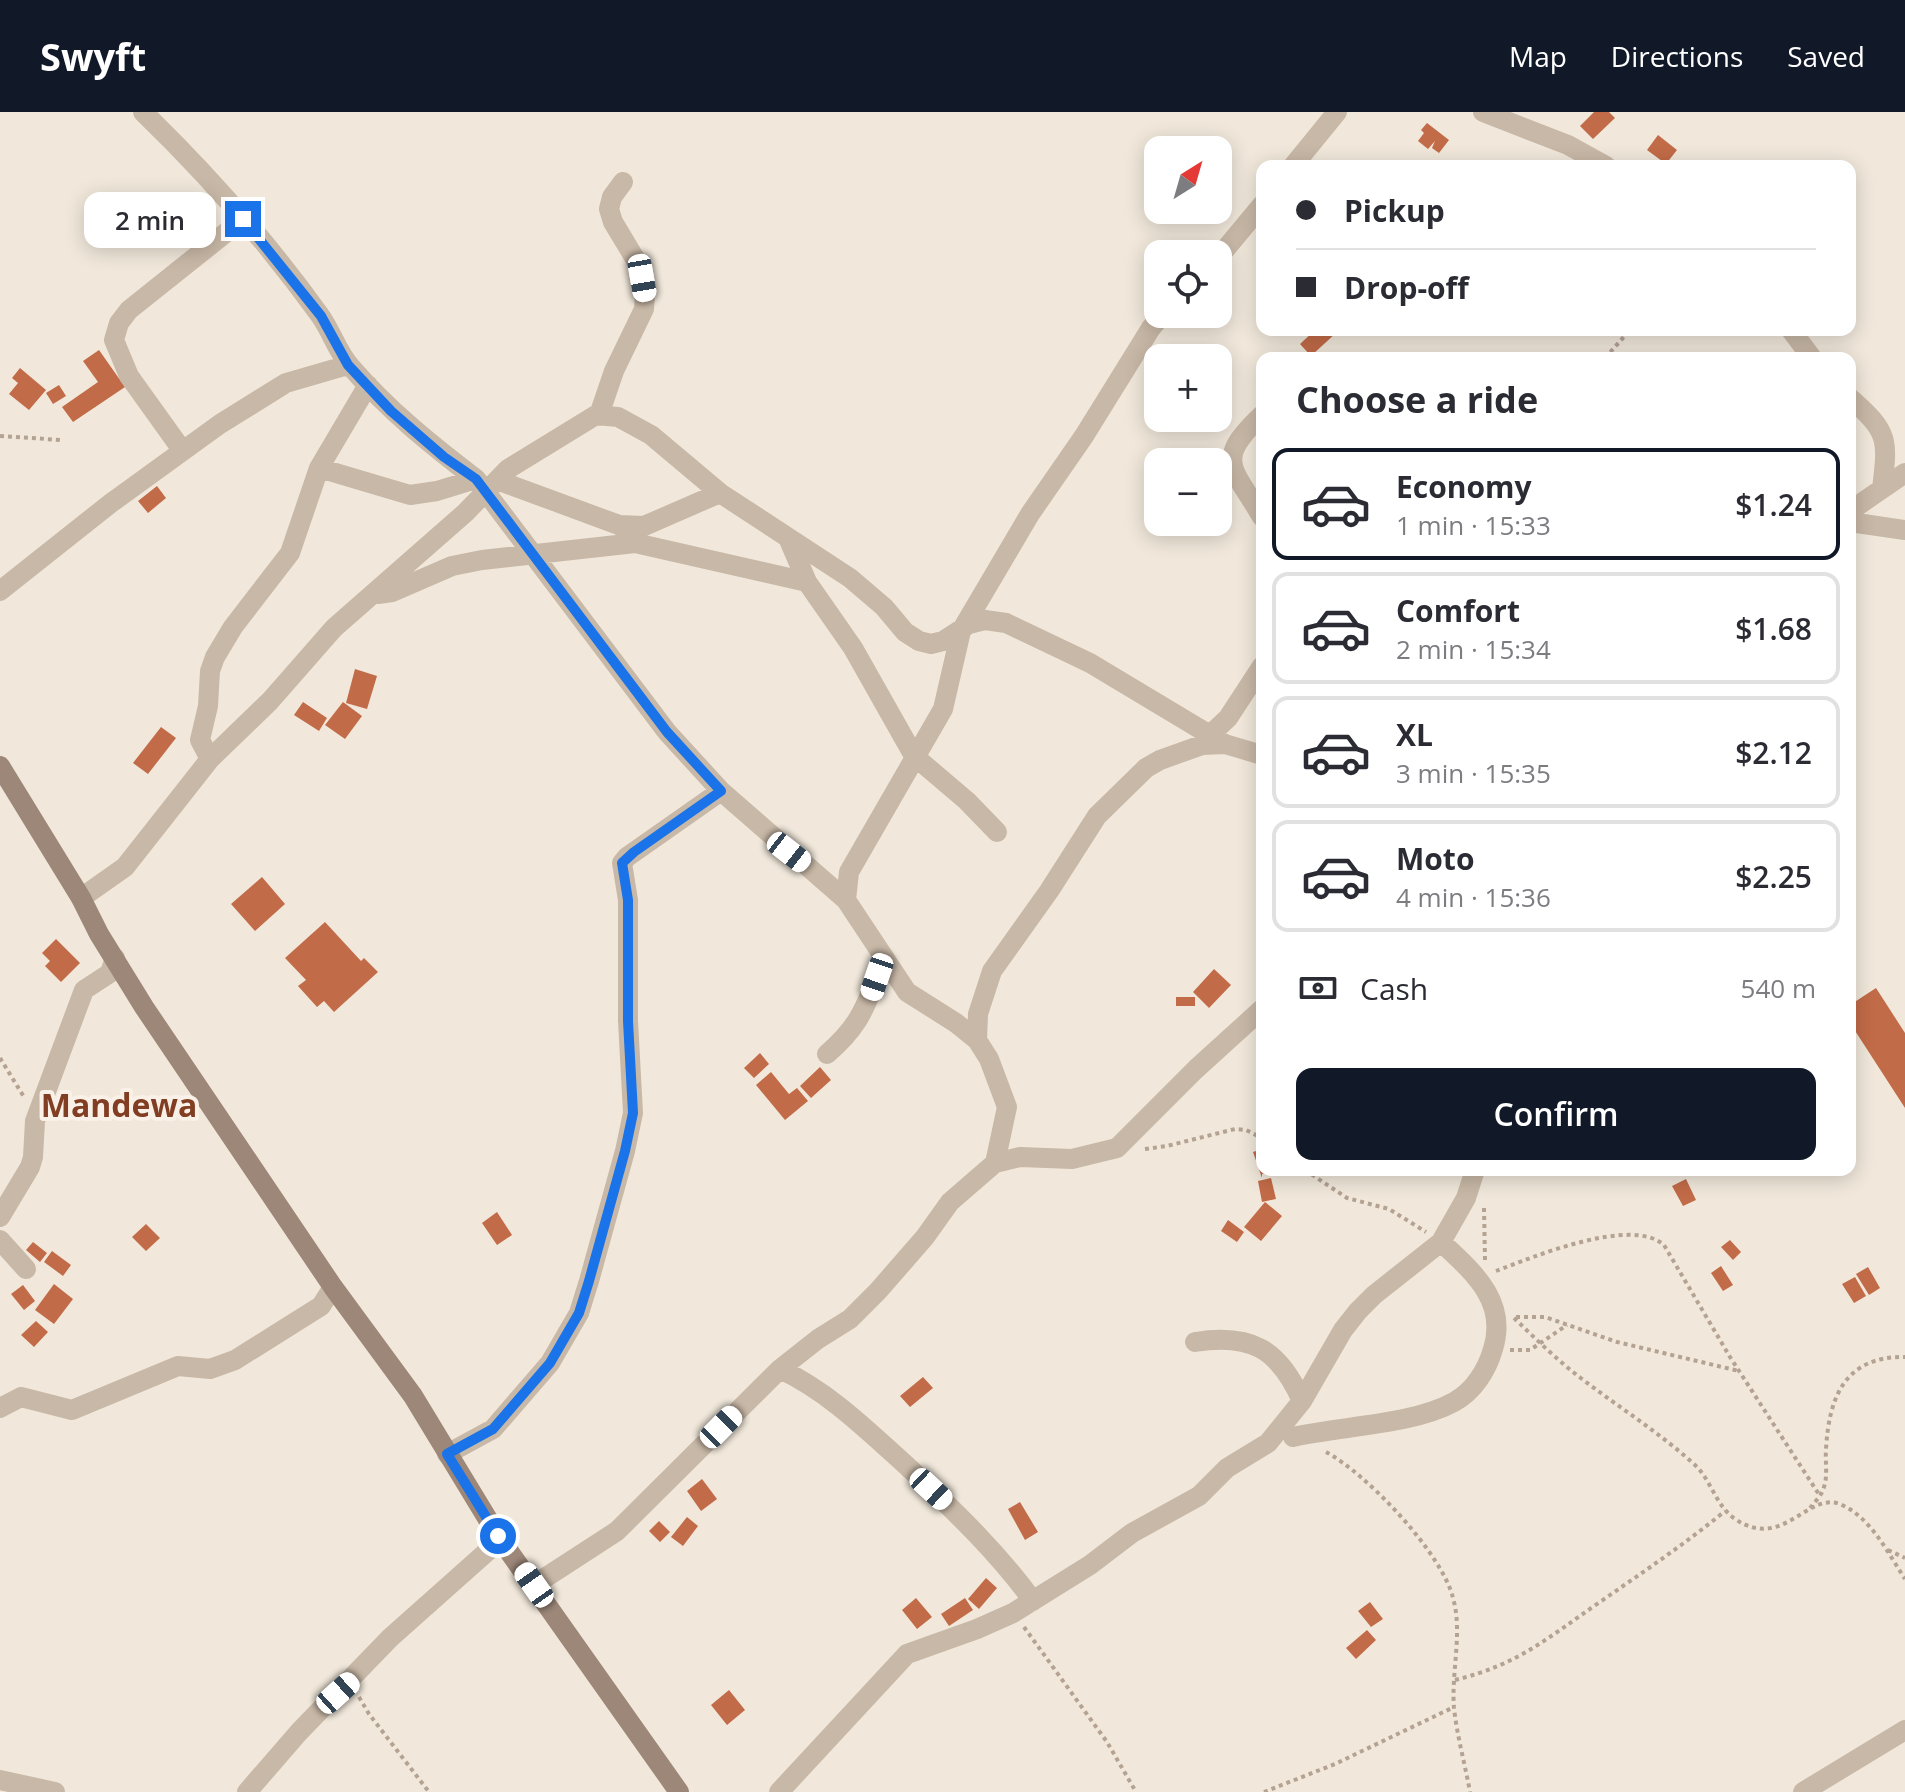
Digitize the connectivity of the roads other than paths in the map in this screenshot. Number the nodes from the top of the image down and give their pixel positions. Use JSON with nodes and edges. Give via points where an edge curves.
{"nodes":[{"id":1,"x":143,"y":112,"type":"edge"},
{"id":2,"x":1337,"y":112,"type":"edge"},
{"id":3,"x":1483,"y":112,"type":"edge"},
{"id":4,"x":1298,"y":160,"type":"edge"},
{"id":5,"x":1595,"y":160,"type":"edge"},
{"id":6,"x":623,"y":182,"type":"dead end"},
{"id":7,"x":1256,"y":212,"type":"edge"},
{"id":8,"x":243,"y":219,"type":"junction"},
{"id":9,"x":1232,"y":241,"type":"edge"},
{"id":10,"x":1151,"y":328,"type":"edge"},
{"id":11,"x":348,"y":365,"type":"junction"},
{"id":12,"x":368,"y":385,"type":"junction"},
{"id":13,"x":1856,"y":403,"type":"edge"},
{"id":14,"x":599,"y":415,"type":"junction"},
{"id":15,"x":1256,"y":421,"type":"edge"},
{"id":16,"x":182,"y":450,"type":"junction"},
{"id":17,"x":319,"y":468,"type":"junction"},
{"id":18,"x":1905,"y":473,"type":"edge"},
{"id":19,"x":486,"y":484,"type":"junction"},
{"id":20,"x":1882,"y":489,"type":"junction"},
{"id":21,"x":720,"y":493,"type":"junction"},
{"id":22,"x":1256,"y":507,"type":"edge"},
{"id":23,"x":1856,"y":507,"type":"edge"},
{"id":24,"x":597,"y":518,"type":"junction"},
{"id":25,"x":1856,"y":523,"type":"edge"},
{"id":26,"x":1905,"y":530,"type":"edge"},
{"id":27,"x":789,"y":540,"type":"junction"},
{"id":28,"x":635,"y":543,"type":"junction"},
{"id":29,"x":530,"y":553,"type":"junction"},
{"id":30,"x":807,"y":582,"type":"junction"},
{"id":31,"x":0,"y":591,"type":"edge"},
{"id":32,"x":374,"y":594,"type":"junction"},
{"id":33,"x":961,"y":631,"type":"junction"},
{"id":34,"x":1256,"y":675,"type":"edge"},
{"id":35,"x":1217,"y":740,"type":"junction"},
{"id":36,"x":1256,"y":753,"type":"edge"},
{"id":37,"x":914,"y":756,"type":"junction"},
{"id":38,"x":210,"y":759,"type":"junction"},
{"id":39,"x":0,"y":766,"type":"edge"},
{"id":40,"x":721,"y":791,"type":"junction"},
{"id":41,"x":997,"y":832,"type":"dead end"},
{"id":42,"x":81,"y":898,"type":"junction"},
{"id":43,"x":846,"y":900,"type":"junction"},
{"id":44,"x":115,"y":958,"type":"junction"},
{"id":45,"x":885,"y":960,"type":"junction"},
{"id":46,"x":1256,"y":1014,"type":"edge"},
{"id":47,"x":977,"y":1040,"type":"junction"},
{"id":48,"x":827,"y":1054,"type":"dead end"},
{"id":49,"x":995,"y":1163,"type":"junction"},
{"id":50,"x":1473,"y":1176,"type":"edge"},
{"id":51,"x":0,"y":1217,"type":"edge"},
{"id":52,"x":0,"y":1240,"type":"edge"},
{"id":53,"x":1441,"y":1242,"type":"junction"},
{"id":54,"x":26,"y":1269,"type":"dead end"},
{"id":55,"x":333,"y":1287,"type":"junction"},
{"id":56,"x":1195,"y":1342,"type":"dead end"},
{"id":57,"x":780,"y":1369,"type":"junction"},
{"id":58,"x":1302,"y":1401,"type":"junction"},
{"id":59,"x":0,"y":1408,"type":"edge"},
{"id":60,"x":1293,"y":1437,"type":"road end"},
{"id":61,"x":447,"y":1454,"type":"junction"},
{"id":62,"x":498,"y":1536,"type":"junction"},
{"id":63,"x":534,"y":1585,"type":"junction"},
{"id":64,"x":1033,"y":1601,"type":"junction"},
{"id":65,"x":1905,"y":1730,"type":"edge"},
{"id":66,"x":0,"y":1780,"type":"edge"},
{"id":67,"x":55,"y":1792,"type":"edge"},
{"id":68,"x":247,"y":1792,"type":"edge"},
{"id":69,"x":679,"y":1792,"type":"edge"},
{"id":70,"x":779,"y":1792,"type":"edge"},
{"id":71,"x":1803,"y":1792,"type":"edge"}],
"edges":[{"from":1,"to":8,"type":"street"},
{"from":2,"to":4,"type":"street"},
{"from":3,"to":5,"type":"street"},
{"from":6,"to":14,"type":"street","via":[[609,209],[637,262],[644,309]]},
{"from":7,"to":9,"type":"street"},
{"from":8,"to":11,"type":"street","via":[[321,316]]},
{"from":8,"to":16,"type":"street","via":[[129,310],[114,340],[129,376]]},
{"from":10,"to":33,"type":"street"},
{"from":11,"to":12,"type":"street"},
{"from":11,"to":16,"type":"street","via":[[286,383]]},
{"from":12,"to":17,"type":"street"},
{"from":12,"to":19,"type":"street","via":[[444,457]]},
{"from":13,"to":20,"type":"street","via":[[1886,443]]},
{"from":14,"to":19,"type":"street"},
{"from":14,"to":21,"type":"street","via":[[618,417],[651,435]]},
{"from":15,"to":22,"type":"street","via":[[1233,446],[1231,456]]},
{"from":16,"to":31,"type":"street"},
{"from":17,"to":19,"type":"street","via":[[410,495]]},
{"from":17,"to":38,"type":"street","via":[[290,553],[222,643],[210,671],[200,740]]},
{"from":18,"to":20,"type":"street"},
{"from":19,"to":24,"type":"street"},
{"from":19,"to":29,"type":"street"},
{"from":19,"to":32,"type":"street"},
{"from":20,"to":23,"type":"street"},
{"from":21,"to":24,"type":"street","via":[[644,526]]},
{"from":21,"to":27,"type":"street"},
{"from":24,"to":28,"type":"street"},
{"from":25,"to":26,"type":"street"},
{"from":27,"to":30,"type":"street"},
{"from":27,"to":33,"type":"street","via":[[860,586],[912,638],[931,644]]},
{"from":28,"to":29,"type":"street"},
{"from":28,"to":30,"type":"street"},
{"from":29,"to":32,"type":"street","via":[[452,566],[392,592]]},
{"from":29,"to":40,"type":"street","via":[[667,732]]},
{"from":30,"to":37,"type":"street","via":[[853,648]]},
{"from":32,"to":38,"type":"street","via":[[334,628]]},
{"from":33,"to":35,"type":"street","via":[[985,620],[1006,623],[1090,663]]},
{"from":33,"to":37,"type":"street","via":[[943,709]]},
{"from":34,"to":35,"type":"street"},
{"from":35,"to":36,"type":"street"},
{"from":35,"to":47,"type":"street","via":[[1146,768],[1097,816],[992,971],[980,1004]]},
{"from":37,"to":41,"type":"street"},
{"from":37,"to":43,"type":"street","via":[[849,872]]},
{"from":38,"to":42,"type":"street","via":[[125,867]]},
{"from":39,"to":42,"type":"main road"},
{"from":40,"to":43,"type":"street"},
{"from":40,"to":61,"type":"street","via":[[622,863],[628,900],[633,1113],[579,1313],[550,1363],[493,1429]]},
{"from":42,"to":44,"type":"main road"},
{"from":43,"to":45,"type":"street"},
{"from":44,"to":51,"type":"street","via":[[110,973],[84,990],[35,1121],[30,1167]]},
{"from":44,"to":55,"type":"main road"},
{"from":45,"to":47,"type":"street","via":[[907,992]]},
{"from":45,"to":48,"type":"street","via":[[859,1020]]},
{"from":46,"to":49,"type":"street","via":[[1117,1148],[1072,1159],[1020,1157]]},
{"from":47,"to":49,"type":"street","via":[[1007,1107]]},
{"from":49,"to":57,"type":"street","via":[[950,1202],[917,1247],[850,1319]]},
{"from":50,"to":53,"type":"street"},
{"from":52,"to":54,"type":"street"},
{"from":53,"to":58,"type":"street","via":[[1358,1311]]},
{"from":53,"to":60,"type":"street","via":[[1492,1297],[1497,1321],[1487,1368],[1457,1401],[1437,1409]]},
{"from":55,"to":59,"type":"street","via":[[321,1306],[220,1365],[178,1366],[72,1410],[21,1397]]},
{"from":55,"to":61,"type":"main road","via":[[413,1396]]},
{"from":56,"to":58,"type":"street","via":[[1235,1338],[1256,1346],[1288,1373]]},
{"from":57,"to":63,"type":"street","via":[[617,1531]]},
{"from":57,"to":64,"type":"street","via":[[832,1400],[891,1451],[1005,1562]]},
{"from":58,"to":64,"type":"street","via":[[1268,1443],[1237,1460],[1199,1496],[1132,1533]]},
{"from":61,"to":62,"type":"main road"},
{"from":62,"to":63,"type":"main road"},
{"from":62,"to":68,"type":"street","via":[[390,1638]]},
{"from":63,"to":69,"type":"main road"},
{"from":64,"to":70,"type":"street","via":[[977,1629],[907,1654]]},
{"from":65,"to":71,"type":"street"},
{"from":66,"to":67,"type":"street"}]}
